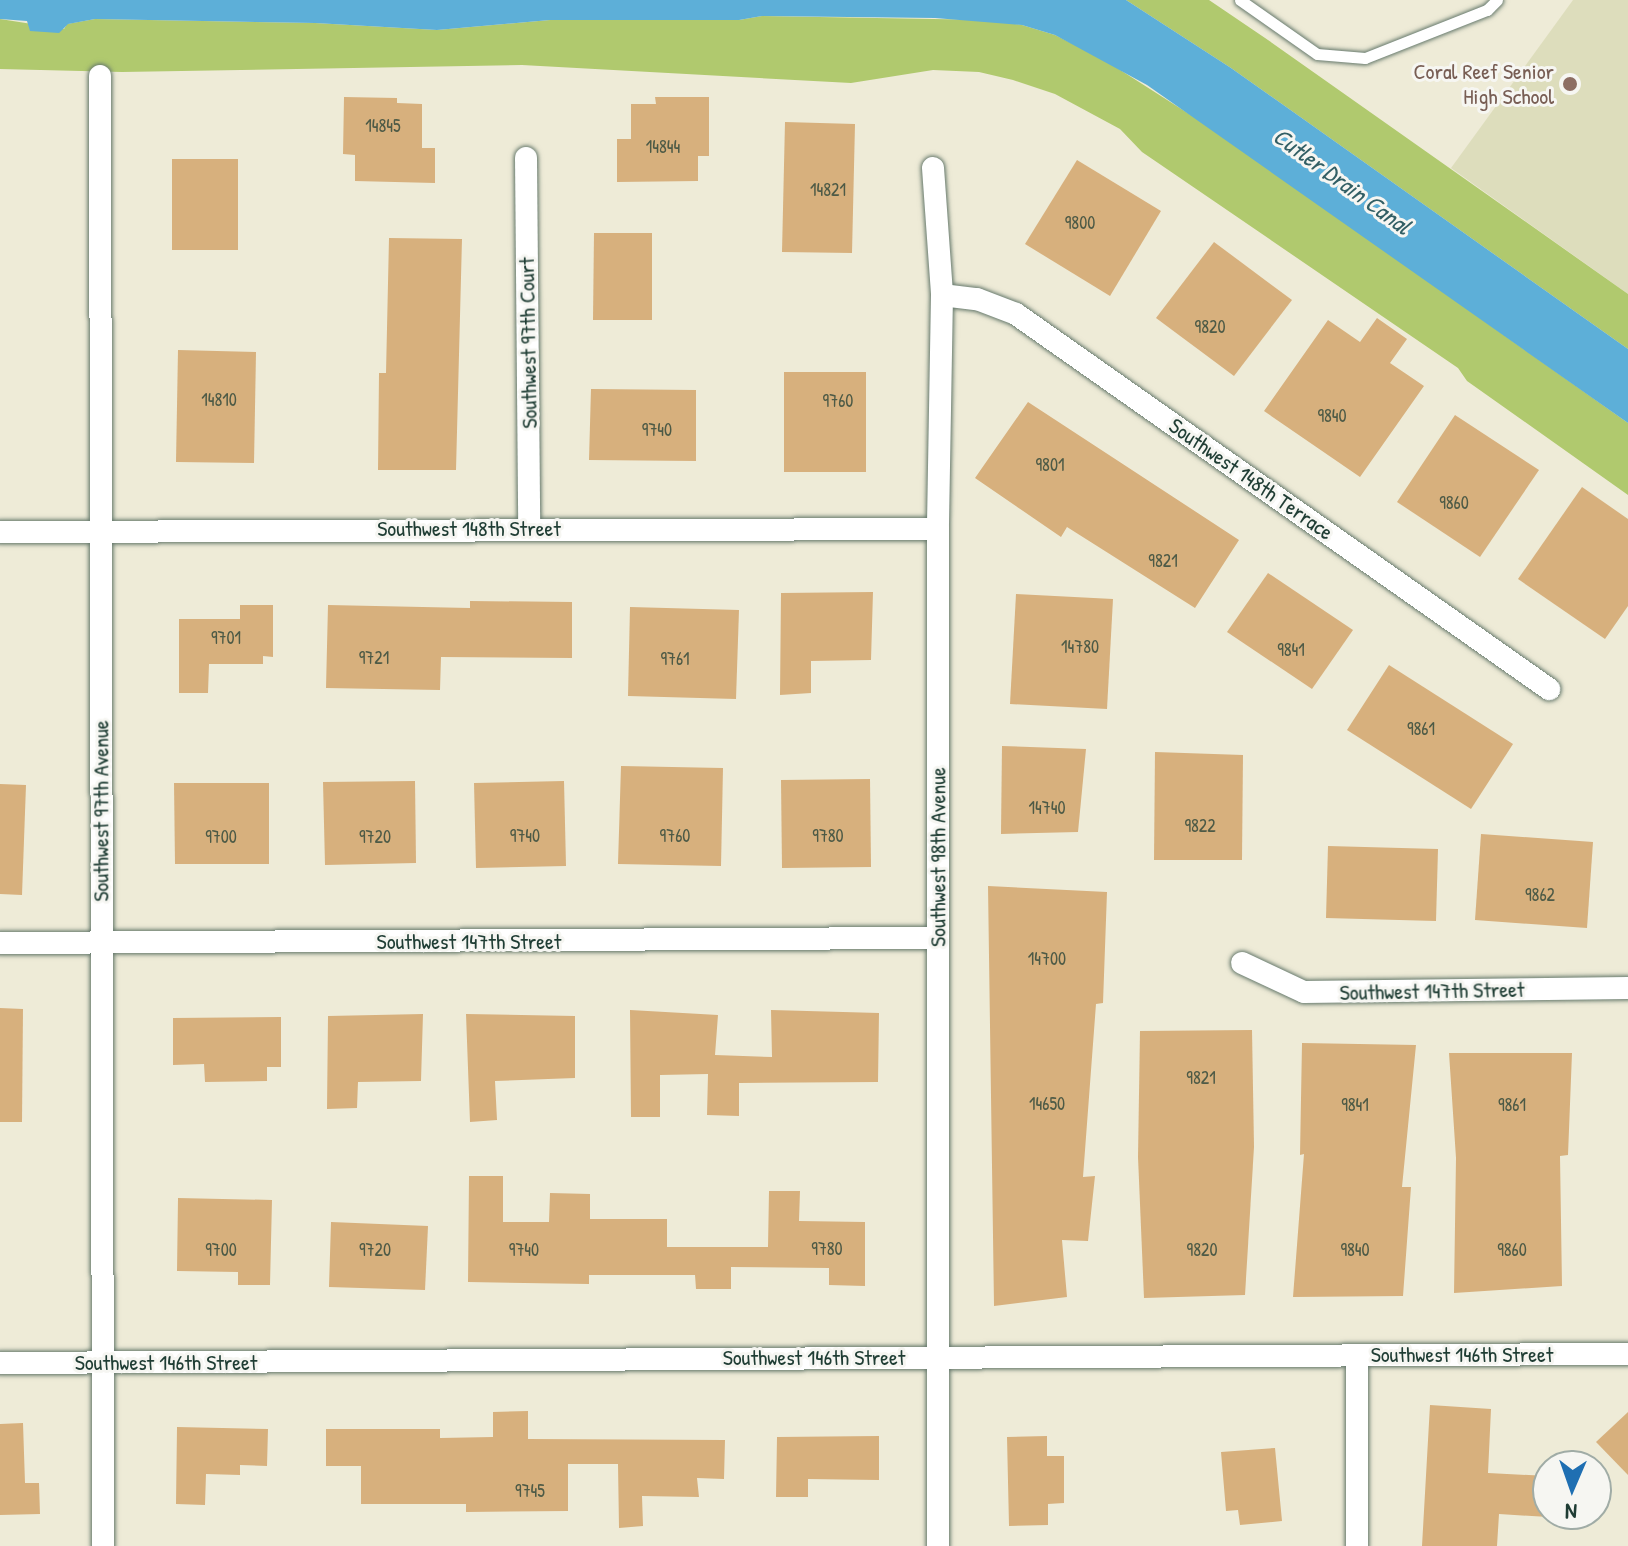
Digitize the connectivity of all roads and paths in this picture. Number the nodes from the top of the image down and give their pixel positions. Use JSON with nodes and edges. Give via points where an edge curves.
{"nodes":[{"id":1,"x":1240,"y":0,"type":"edge"},
{"id":2,"x":1497,"y":0,"type":"edge"},
{"id":3,"x":100,"y":76,"type":"dead end"},
{"id":4,"x":526,"y":158,"type":"dead end"},
{"id":5,"x":933,"y":168,"type":"dead end"},
{"id":6,"x":942,"y":295,"type":"junction"},
{"id":7,"x":529,"y":528,"type":"junction"},
{"id":8,"x":938,"y":529,"type":"junction"},
{"id":9,"x":0,"y":532,"type":"edge"},
{"id":10,"x":101,"y":533,"type":"junction"},
{"id":11,"x":1549,"y":689,"type":"dead end"},
{"id":12,"x":937,"y":938,"type":"junction"},
{"id":13,"x":0,"y":943,"type":"edge"},
{"id":14,"x":100,"y":944,"type":"junction"},
{"id":15,"x":1242,"y":963,"type":"dead end"},
{"id":16,"x":1628,"y":988,"type":"edge"},
{"id":17,"x":1628,"y":1354,"type":"edge"},
{"id":18,"x":1357,"y":1356,"type":"junction"},
{"id":19,"x":936,"y":1357,"type":"junction"},
{"id":20,"x":0,"y":1363,"type":"edge"},
{"id":21,"x":103,"y":1364,"type":"junction"},
{"id":22,"x":103,"y":1546,"type":"edge"},
{"id":23,"x":938,"y":1546,"type":"edge"},
{"id":24,"x":1357,"y":1546,"type":"edge"}],
"edges":[{"from":1,"to":2,"type":"lane","via":[[1317,54],[1365,58],[1487,10]]},
{"from":3,"to":10,"type":"street","name":"Southwest 97th Avenue"},
{"from":4,"to":7,"type":"street","name":"Southwest 97th Court"},
{"from":5,"to":6,"type":"street","name":"Southwest 98th Avenue"},
{"from":6,"to":8,"type":"street","name":"Southwest 98th Avenue"},
{"from":6,"to":11,"type":"street","name":"Southwest 148th Terrace","via":[[977,299],[1016,314]]},
{"from":7,"to":8,"type":"street","name":"Southwest 148th Street"},
{"from":7,"to":10,"type":"street","name":"Southwest 148th Street"},
{"from":8,"to":12,"type":"street","name":"Southwest 98th Avenue"},
{"from":9,"to":10,"type":"street","name":"Southwest 148th Street"},
{"from":10,"to":14,"type":"street","name":"Southwest 97th Avenue"},
{"from":12,"to":14,"type":"street","name":"Southwest 147th Street"},
{"from":12,"to":19,"type":"street","name":"Southwest 98th Avenue"},
{"from":13,"to":14,"type":"street","name":"Southwest 147th Street"},
{"from":14,"to":21,"type":"street","name":"Southwest 97th Avenue"},
{"from":15,"to":16,"type":"street","name":"Southwest 147th Street","via":[[1304,992]]},
{"from":17,"to":18,"type":"street","name":"Southwest 146th Street"},
{"from":18,"to":19,"type":"street","name":"Southwest 146th Street"},
{"from":18,"to":24,"type":"street"},
{"from":19,"to":21,"type":"street","name":"Southwest 146th Street"},
{"from":19,"to":23,"type":"street","name":"Southwest 98th Avenue"},
{"from":20,"to":21,"type":"street","name":"Southwest 146th Street"},
{"from":21,"to":22,"type":"street","name":"Southwest 97th Avenue"}]}
